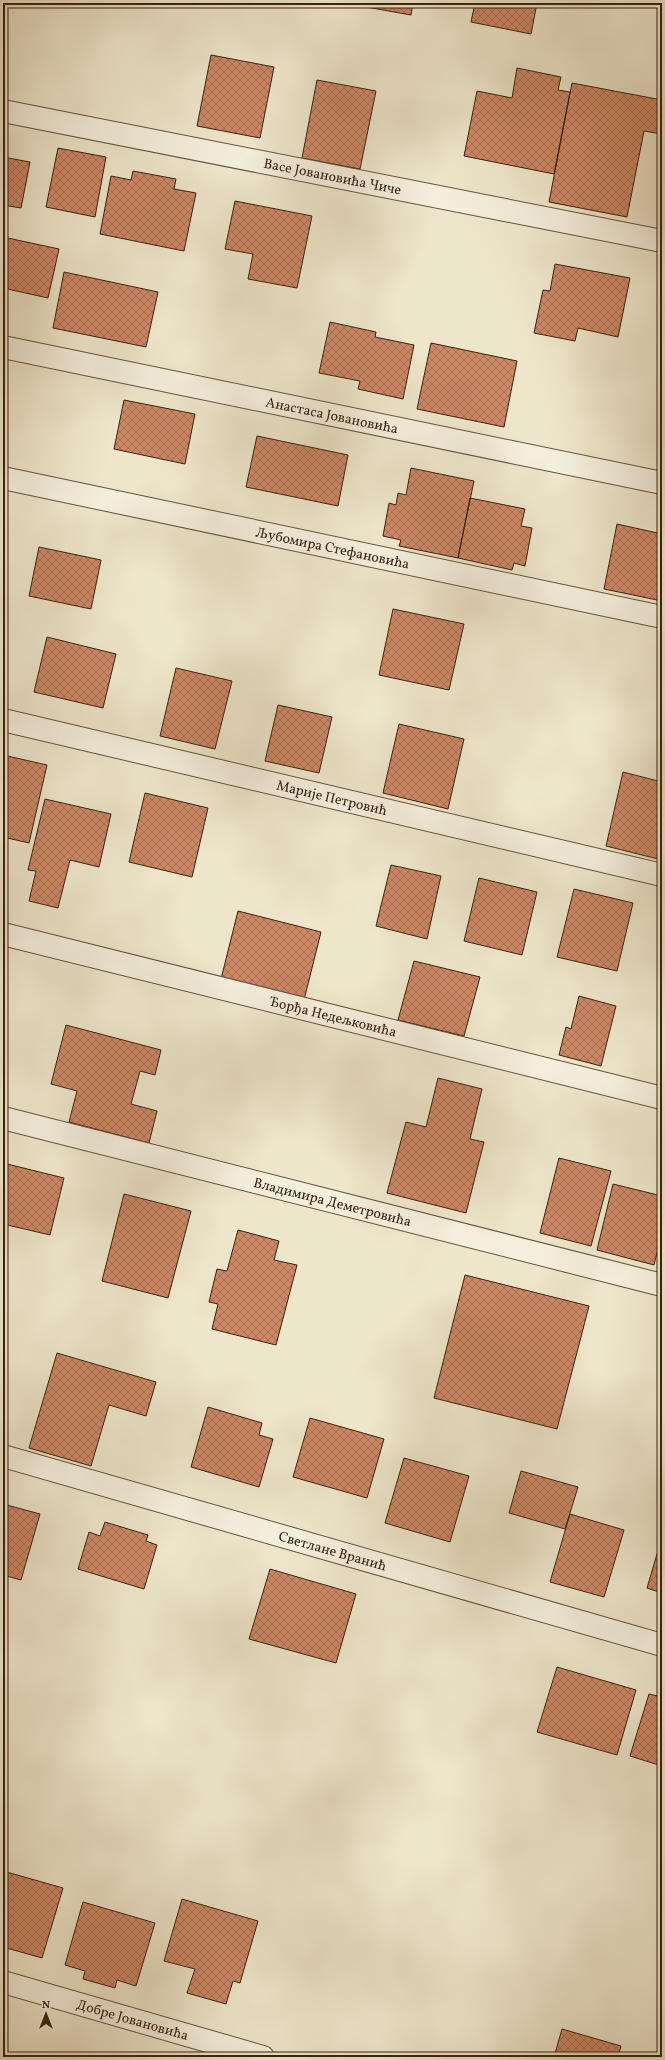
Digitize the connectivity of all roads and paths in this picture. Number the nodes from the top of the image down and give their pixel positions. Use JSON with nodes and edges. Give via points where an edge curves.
{"nodes":[{"id":1,"x":3,"y":111,"type":"edge"},
{"id":2,"x":662,"y":241,"type":"edge"},
{"id":3,"x":3,"y":347,"type":"edge"},
{"id":4,"x":3,"y":478,"type":"edge"},
{"id":5,"x":662,"y":483,"type":"edge"},
{"id":6,"x":662,"y":617,"type":"edge"},
{"id":7,"x":3,"y":720,"type":"edge"},
{"id":8,"x":662,"y":875,"type":"edge"},
{"id":9,"x":3,"y":934,"type":"edge"},
{"id":10,"x":662,"y":1098,"type":"edge"},
{"id":11,"x":3,"y":1118,"type":"edge"},
{"id":12,"x":662,"y":1284,"type":"edge"},
{"id":13,"x":3,"y":1456,"type":"edge"},
{"id":14,"x":662,"y":1645,"type":"edge"},
{"id":15,"x":3,"y":1982,"type":"edge"},
{"id":16,"x":262,"y":2057,"type":"edge"}],
"edges":[{"from":1,"to":2,"type":"street","name":"Васе Јовановића Чиче"},
{"from":3,"to":5,"type":"street","name":"Анастаса Јовановића"},
{"from":4,"to":6,"type":"street","name":"Љубомира Стефановића"},
{"from":7,"to":8,"type":"street","name":"Марије Петровић"},
{"from":9,"to":10,"type":"street","name":"Ђорђа Недељковића"},
{"from":11,"to":12,"type":"street","name":"Владимира Деметровића"},
{"from":13,"to":14,"type":"street","name":"Светлане Вранић"},
{"from":15,"to":16,"type":"street","name":"Добре Јовановића"}]}
